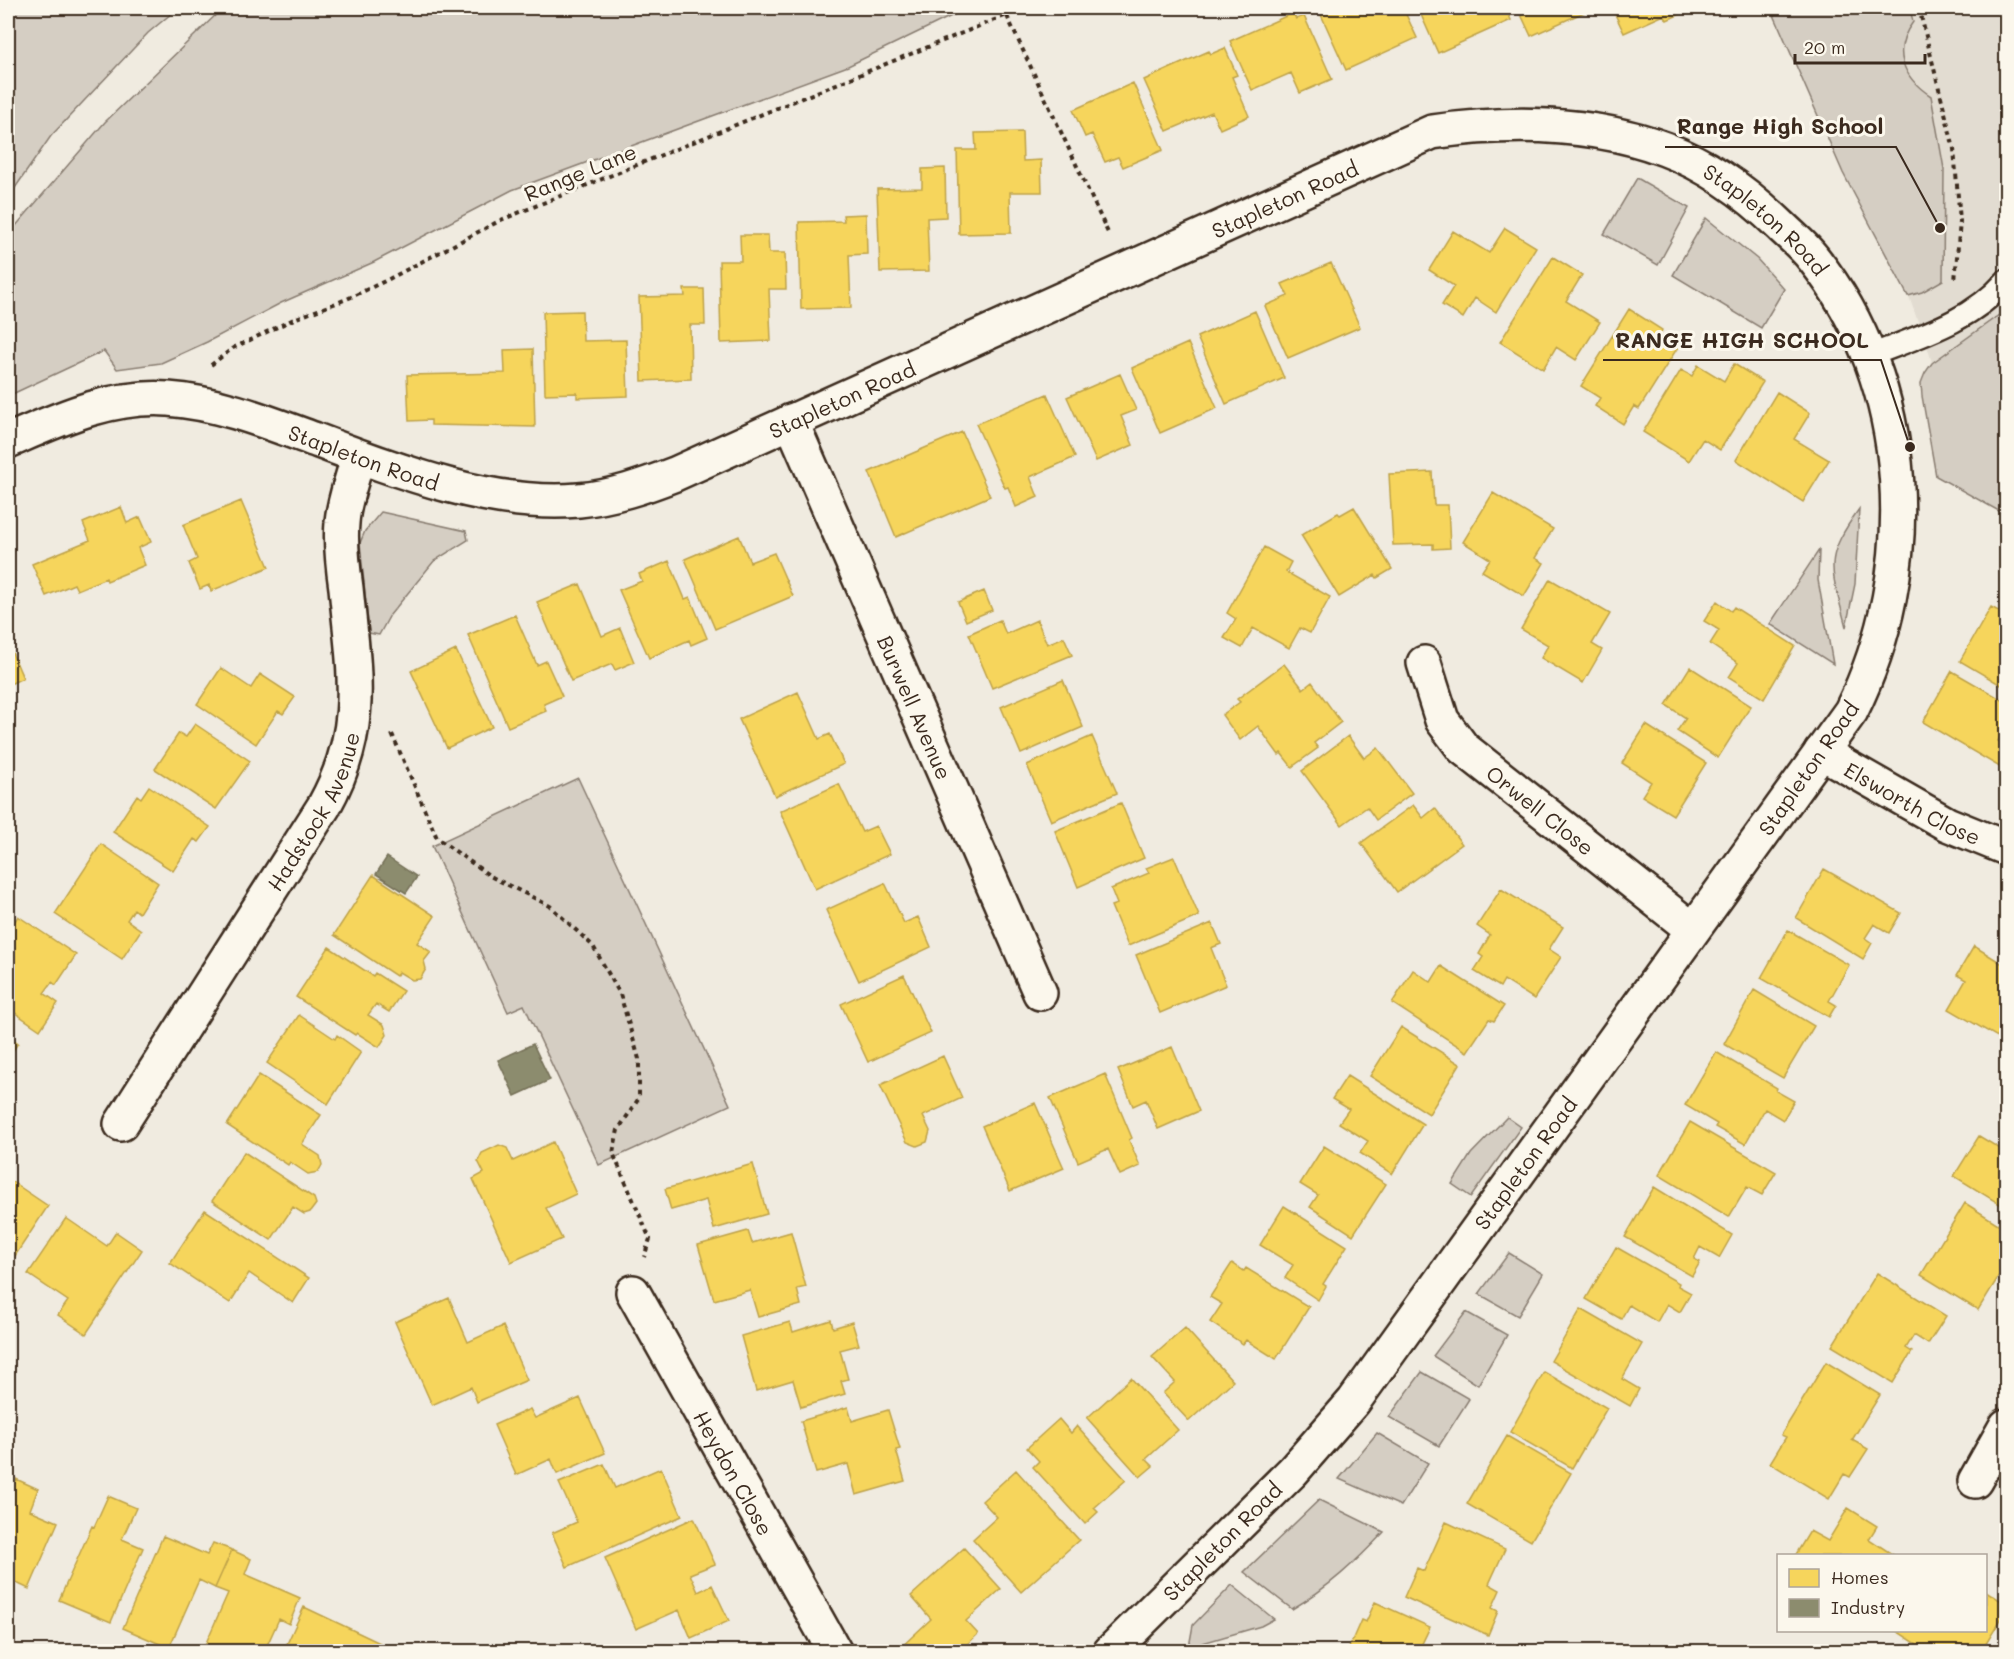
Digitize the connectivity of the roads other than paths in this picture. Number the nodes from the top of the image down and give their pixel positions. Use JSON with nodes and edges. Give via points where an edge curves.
{"nodes":[{"id":1,"x":2007,"y":281,"type":"edge"},
{"id":2,"x":1871,"y":355,"type":"junction"},
{"id":3,"x":791,"y":421,"type":"junction"},
{"id":4,"x":8,"y":441,"type":"edge"},
{"id":5,"x":358,"y":457,"type":"junction"},
{"id":6,"x":1424,"y":663,"type":"dead end"},
{"id":7,"x":1821,"y":753,"type":"junction"},
{"id":8,"x":2007,"y":848,"type":"edge"},
{"id":9,"x":1692,"y":929,"type":"junction"},
{"id":10,"x":1040,"y":993,"type":"dead end"},
{"id":11,"x":121,"y":1124,"type":"dead end"},
{"id":12,"x":633,"y":1293,"type":"road end"},
{"id":13,"x":2007,"y":1426,"type":"edge"},
{"id":14,"x":1975,"y":1481,"type":"dead end"},
{"id":15,"x":1127,"y":1646,"type":"edge"},
{"id":16,"x":835,"y":1652,"type":"edge"}],
"edges":[{"from":1,"to":2,"type":"lane","via":[[1972,313],[1956,322]]},
{"from":2,"to":3,"type":"street","name":"Stapleton Road","via":[[1813,257],[1762,207],[1708,169],[1665,149],[1601,131],[1490,124],[1432,132]]},
{"from":2,"to":7,"type":"street","name":"Stapleton Road","via":[[1888,420],[1899,501],[1895,568],[1868,678],[1851,711]]},
{"from":3,"to":5,"type":"street","name":"Stapleton Road","via":[[630,491],[579,501],[518,498],[458,487]]},
{"from":3,"to":10,"type":"street","name":"Burwell Avenue"},
{"from":4,"to":5,"type":"street","name":"Stapleton Road","via":[[80,410],[125,400],[166,399],[211,404]]},
{"from":5,"to":11,"type":"street","name":"Hadstock Avenue","via":[[342,522],[356,686],[347,758],[324,806]]},
{"from":6,"to":9,"type":"street","name":"Orwell Close","via":[[1442,720],[1463,748]]},
{"from":7,"to":8,"type":"street","name":"Elsworth Close","via":[[1947,824]]},
{"from":7,"to":9,"type":"street","name":"Stapleton Road"},
{"from":9,"to":15,"type":"street","name":"Stapleton Road","via":[[1354,1401]]},
{"from":12,"to":16,"type":"street","name":"Heydon Close"},
{"from":13,"to":14,"type":"street"}]}
